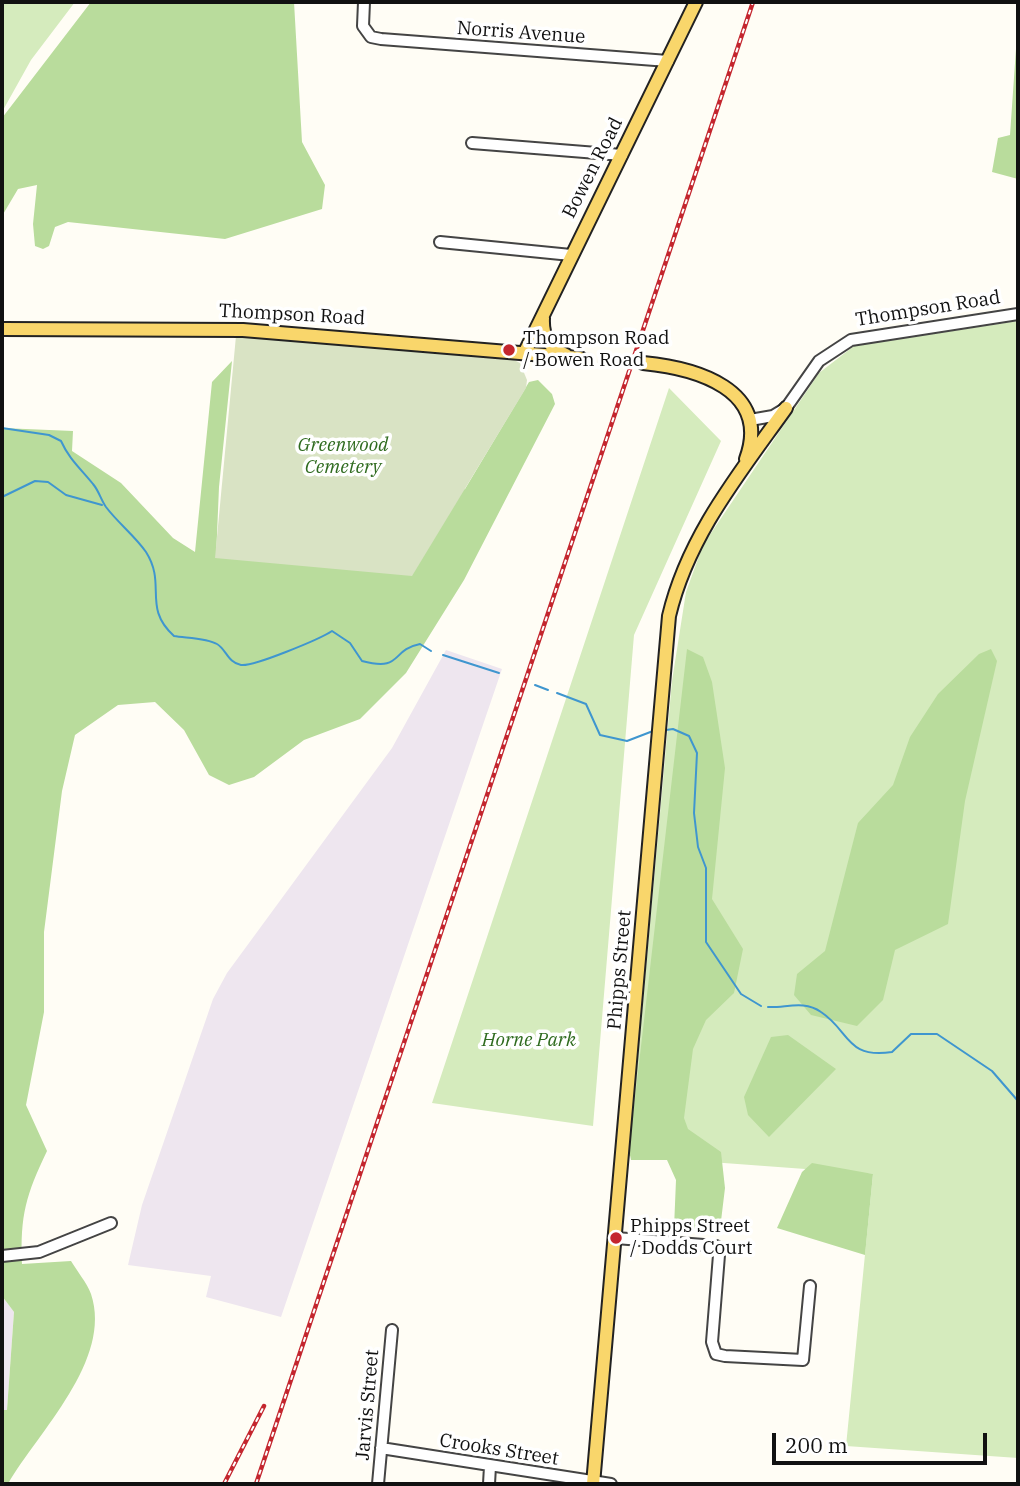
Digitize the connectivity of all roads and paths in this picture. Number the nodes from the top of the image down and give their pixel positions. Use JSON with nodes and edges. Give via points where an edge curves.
{"nodes":[{"id":1,"x":364,"y":2,"type":"edge"},
{"id":2,"x":696,"y":2,"type":"edge"},
{"id":3,"x":668,"y":61,"type":"junction"},
{"id":4,"x":472,"y":143,"type":"dead end"},
{"id":5,"x":622,"y":155,"type":"junction"},
{"id":6,"x":440,"y":242,"type":"dead end"},
{"id":7,"x":571,"y":255,"type":"junction"},
{"id":8,"x":549,"y":300,"type":"junction"},
{"id":9,"x":1018,"y":314,"type":"edge"},
{"id":10,"x":2,"y":329,"type":"edge"},
{"id":11,"x":525,"y":352,"type":"junction"},
{"id":12,"x":643,"y":363,"type":"tunnel mouth"},
{"id":13,"x":786,"y":408,"type":"junction"},
{"id":14,"x":750,"y":420,"type":"junction"},
{"id":15,"x":738,"y":475,"type":"junction"},
{"id":16,"x":111,"y":1223,"type":"dead end"},
{"id":17,"x":616,"y":1238,"type":"junction"},
{"id":18,"x":2,"y":1256,"type":"edge"},
{"id":19,"x":810,"y":1286,"type":"dead end"},
{"id":20,"x":392,"y":1329,"type":"dead end"},
{"id":21,"x":381,"y":1448,"type":"junction"},
{"id":22,"x":490,"y":1466,"type":"junction"},
{"id":23,"x":378,"y":1484,"type":"edge"},
{"id":24,"x":489,"y":1484,"type":"edge"},
{"id":25,"x":593,"y":1484,"type":"edge"},
{"id":26,"x":611,"y":1484,"type":"edge"}],
"edges":[{"from":1,"to":3,"type":"street","name":"Norris Avenue","via":[[363,26],[370,37]]},
{"from":2,"to":3,"type":"main road","name":"Bowen Road"},
{"from":3,"to":5,"type":"main road","name":"Bowen Road"},
{"from":4,"to":5,"type":"street"},
{"from":5,"to":7,"type":"main road","name":"Bowen Road"},
{"from":6,"to":7,"type":"street"},
{"from":7,"to":8,"type":"main road","name":"Bowen Road"},
{"from":8,"to":11,"type":"main road","name":"Bowen Road"},
{"from":8,"to":11,"type":"main road","name":"Thompson Road","via":[[543,325],[546,339],[560,352],[578,357]]},
{"from":9,"to":13,"type":"street","name":"Thompson Road","via":[[851,340],[820,362]]},
{"from":10,"to":11,"type":"main road","name":"Thompson Road","via":[[243,330]]},
{"from":12,"to":14,"type":"main road","via":[[681,368],[715,381],[738,399]]},
{"from":13,"to":14,"type":"street"},
{"from":13,"to":15,"type":"main road"},
{"from":14,"to":15,"type":"main road","via":[[748,452]]},
{"from":15,"to":17,"type":"main road","name":"Phipps Street","via":[[687,558],[669,616]]},
{"from":16,"to":18,"type":"street","via":[[38,1252]]},
{"from":17,"to":19,"type":"street","via":[[716,1246],[712,1342],[716,1354],[803,1360]]},
{"from":17,"to":25,"type":"main road","name":"Phipps Street"},
{"from":20,"to":21,"type":"street","name":"Jarvis Street"},
{"from":21,"to":22,"type":"street","name":"Crooks Street"},
{"from":21,"to":23,"type":"street","name":"Jarvis Street"},
{"from":22,"to":24,"type":"street"},
{"from":22,"to":25,"type":"street","name":"Crooks Street"},
{"from":25,"to":26,"type":"street","name":"Crooks Street"}]}
